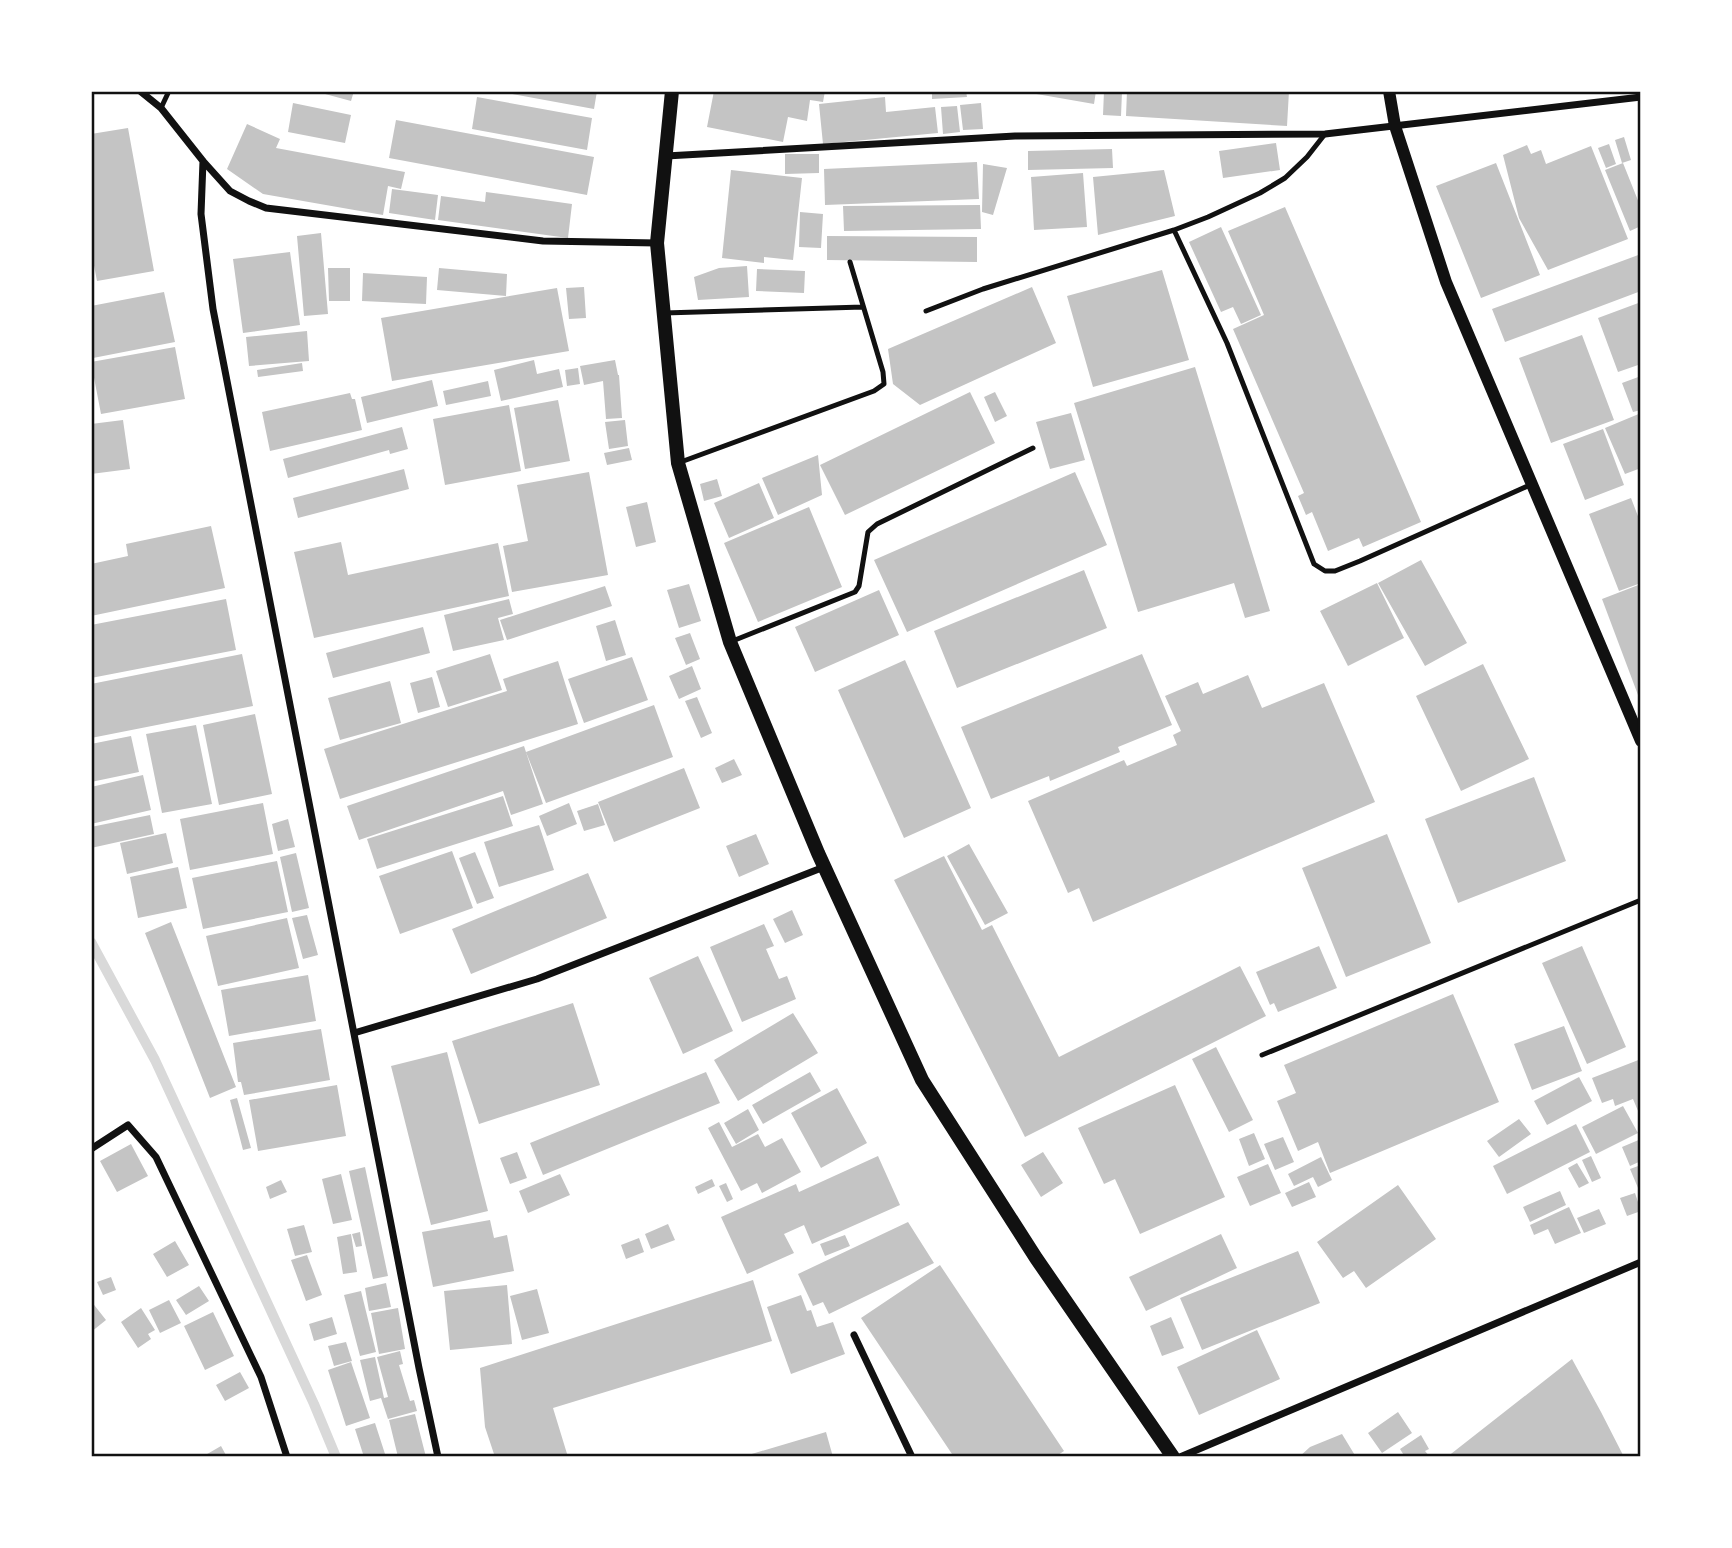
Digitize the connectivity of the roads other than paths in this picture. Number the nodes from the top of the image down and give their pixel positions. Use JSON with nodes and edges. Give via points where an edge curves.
{"nodes":[{"id":1,"x":141,"y":91,"type":"edge"},
{"id":2,"x":169,"y":91,"type":"edge"},
{"id":3,"x":672,"y":91,"type":"edge"},
{"id":4,"x":1389,"y":91,"type":"edge"},
{"id":5,"x":1641,"y":97,"type":"edge"},
{"id":6,"x":161,"y":108,"type":"junction"},
{"id":7,"x":1395,"y":126,"type":"junction"},
{"id":8,"x":1325,"y":134,"type":"junction"},
{"id":9,"x":666,"y":156,"type":"junction"},
{"id":10,"x":203,"y":162,"type":"junction"},
{"id":11,"x":1174,"y":230,"type":"junction"},
{"id":12,"x":657,"y":243,"type":"junction"},
{"id":13,"x":850,"y":262,"type":"dead end"},
{"id":14,"x":863,"y":307,"type":"junction"},
{"id":15,"x":926,"y":311,"type":"dead end"},
{"id":16,"x":664,"y":313,"type":"junction"},
{"id":17,"x":1033,"y":448,"type":"dead end"},
{"id":18,"x":678,"y":464,"type":"junction"},
{"id":19,"x":1532,"y":484,"type":"junction"},
{"id":20,"x":730,"y":642,"type":"junction"},
{"id":21,"x":1641,"y":741,"type":"edge"},
{"id":22,"x":824,"y":867,"type":"junction"},
{"id":23,"x":1641,"y":900,"type":"edge"},
{"id":24,"x":354,"y":1033,"type":"junction"},
{"id":25,"x":1262,"y":1055,"type":"dead end"},
{"id":26,"x":91,"y":1149,"type":"edge"},
{"id":27,"x":1641,"y":1262,"type":"edge"},
{"id":28,"x":853,"y":1335,"type":"dead end"},
{"id":29,"x":287,"y":1457,"type":"edge"},
{"id":30,"x":438,"y":1457,"type":"edge"},
{"id":31,"x":912,"y":1457,"type":"edge"},
{"id":32,"x":1173,"y":1457,"type":"edge"},
{"id":33,"x":1180,"y":1457,"type":"edge"}],
"edges":[{"from":1,"to":6,"type":"street"},
{"from":2,"to":6,"type":"lane"},
{"from":3,"to":9,"type":"main road"},
{"from":4,"to":7,"type":"street"},
{"from":5,"to":7,"type":"street"},
{"from":6,"to":10,"type":"street"},
{"from":7,"to":8,"type":"street"},
{"from":7,"to":19,"type":"street","via":[[1446,282]]},
{"from":8,"to":9,"type":"street","via":[[1015,136]]},
{"from":8,"to":11,"type":"lane","via":[[1285,178]]},
{"from":9,"to":12,"type":"main road"},
{"from":10,"to":12,"type":"street","via":[[230,191],[266,208],[543,241]]},
{"from":10,"to":24,"type":"street","via":[[201,214],[213,309]]},
{"from":11,"to":15,"type":"lane"},
{"from":11,"to":19,"type":"lane","via":[[1227,343],[1314,564],[1335,571]]},
{"from":12,"to":16,"type":"main road"},
{"from":13,"to":14,"type":"lane"},
{"from":14,"to":16,"type":"lane"},
{"from":14,"to":18,"type":"lane","via":[[884,384]]},
{"from":16,"to":18,"type":"main road"},
{"from":17,"to":20,"type":"lane","via":[[877,524],[868,532],[855,592]]},
{"from":18,"to":20,"type":"main road"},
{"from":19,"to":21,"type":"street"},
{"from":20,"to":22,"type":"main road"},
{"from":22,"to":24,"type":"street","via":[[537,979]]},
{"from":22,"to":32,"type":"main road","via":[[922,1080],[1036,1258]]},
{"from":23,"to":25,"type":"lane"},
{"from":24,"to":30,"type":"street"},
{"from":26,"to":29,"type":"street","via":[[128,1125],[156,1157],[261,1377]]},
{"from":27,"to":33,"type":"street"},
{"from":28,"to":31,"type":"street"}]}
